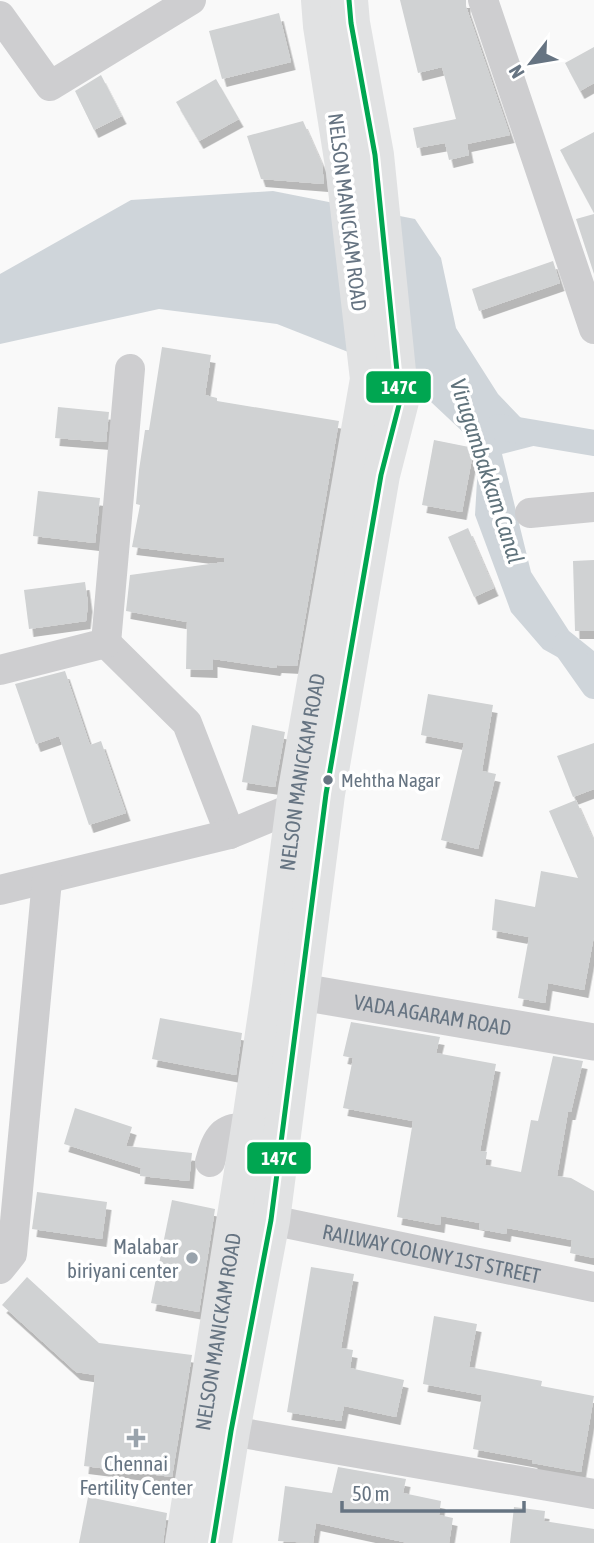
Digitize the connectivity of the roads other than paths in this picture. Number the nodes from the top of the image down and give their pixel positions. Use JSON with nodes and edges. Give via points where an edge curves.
{"nodes":[{"id":1,"x":191,"y":0,"type":"edge"},
{"id":2,"x":320,"y":0,"type":"edge"},
{"id":3,"x":349,"y":0,"type":"edge"},
{"id":4,"x":483,"y":0,"type":"edge"},
{"id":5,"x":0,"y":16,"type":"edge"},
{"id":6,"x":360,"y":163,"type":"junction"},
{"id":7,"x":594,"y":329,"type":"edge"},
{"id":8,"x":131,"y":369,"type":"dead end"},
{"id":9,"x":594,"y":507,"type":"edge"},
{"id":10,"x":530,"y":513,"type":"dead end"},
{"id":11,"x":106,"y":643,"type":"junction"},
{"id":12,"x":0,"y":670,"type":"edge"},
{"id":13,"x":310,"y":801,"type":"junction"},
{"id":14,"x":230,"y":834,"type":"junction"},
{"id":15,"x":47,"y":880,"type":"junction"},
{"id":16,"x":0,"y":890,"type":"edge"},
{"id":17,"x":286,"y":989,"type":"junction"},
{"id":18,"x":594,"y":1042,"type":"edge"},
{"id":19,"x":250,"y":1128,"type":"junction"},
{"id":20,"x":210,"y":1161,"type":"dead end"},
{"id":21,"x":271,"y":1220,"type":"junction"},
{"id":22,"x":0,"y":1269,"type":"edge"},
{"id":23,"x":594,"y":1287,"type":"edge"},
{"id":24,"x":232,"y":1431,"type":"junction"},
{"id":25,"x":211,"y":1465,"type":"junction"},
{"id":26,"x":594,"y":1494,"type":"edge"},
{"id":27,"x":184,"y":1543,"type":"edge"},
{"id":28,"x":213,"y":1543,"type":"edge"}],
"edges":[{"from":1,"to":5,"type":"street","via":[[50,86]]},
{"from":2,"to":6,"type":"main road","name":"NELSON MANICKAM ROAD","via":[[322,26]]},
{"from":3,"to":6,"type":"main road","name":"NELSON MANICKAM ROAD"},
{"from":4,"to":7,"type":"street"},
{"from":6,"to":13,"type":"main road","name":"NELSON MANICKAM ROAD","via":[[369,379]]},
{"from":6,"to":13,"type":"main road","name":"NELSON MANICKAM ROAD","via":[[400,401]]},
{"from":8,"to":11,"type":"street"},
{"from":9,"to":10,"type":"street"},
{"from":11,"to":12,"type":"street"},
{"from":11,"to":14,"type":"street","via":[[187,723]]},
{"from":13,"to":14,"type":"street"},
{"from":13,"to":17,"type":"main road","name":"NELSON MANICKAM ROAD"},
{"from":14,"to":15,"type":"street"},
{"from":15,"to":16,"type":"street"},
{"from":15,"to":22,"type":"street","via":[[12,1254]]},
{"from":17,"to":18,"type":"street","name":"VADA AGARAM ROAD"},
{"from":17,"to":19,"type":"main road","name":"NELSON MANICKAM ROAD"},
{"from":17,"to":21,"type":"main road","name":"NELSON MANICKAM ROAD"},
{"from":19,"to":20,"type":"street","via":[[237,1127],[221,1135]]},
{"from":19,"to":25,"type":"main road","name":"NELSON MANICKAM ROAD"},
{"from":21,"to":23,"type":"street","name":"RAILWAY COLONY 1ST STREET"},
{"from":21,"to":24,"type":"main road","name":"NELSON MANICKAM ROAD"},
{"from":24,"to":25,"type":"main road","name":"NELSON MANICKAM ROAD"},
{"from":24,"to":26,"type":"street"},
{"from":25,"to":27,"type":"main road","name":"NELSON MANICKAM ROAD"},
{"from":25,"to":28,"type":"main road","name":"NELSON MANICKAM ROAD"}]}
